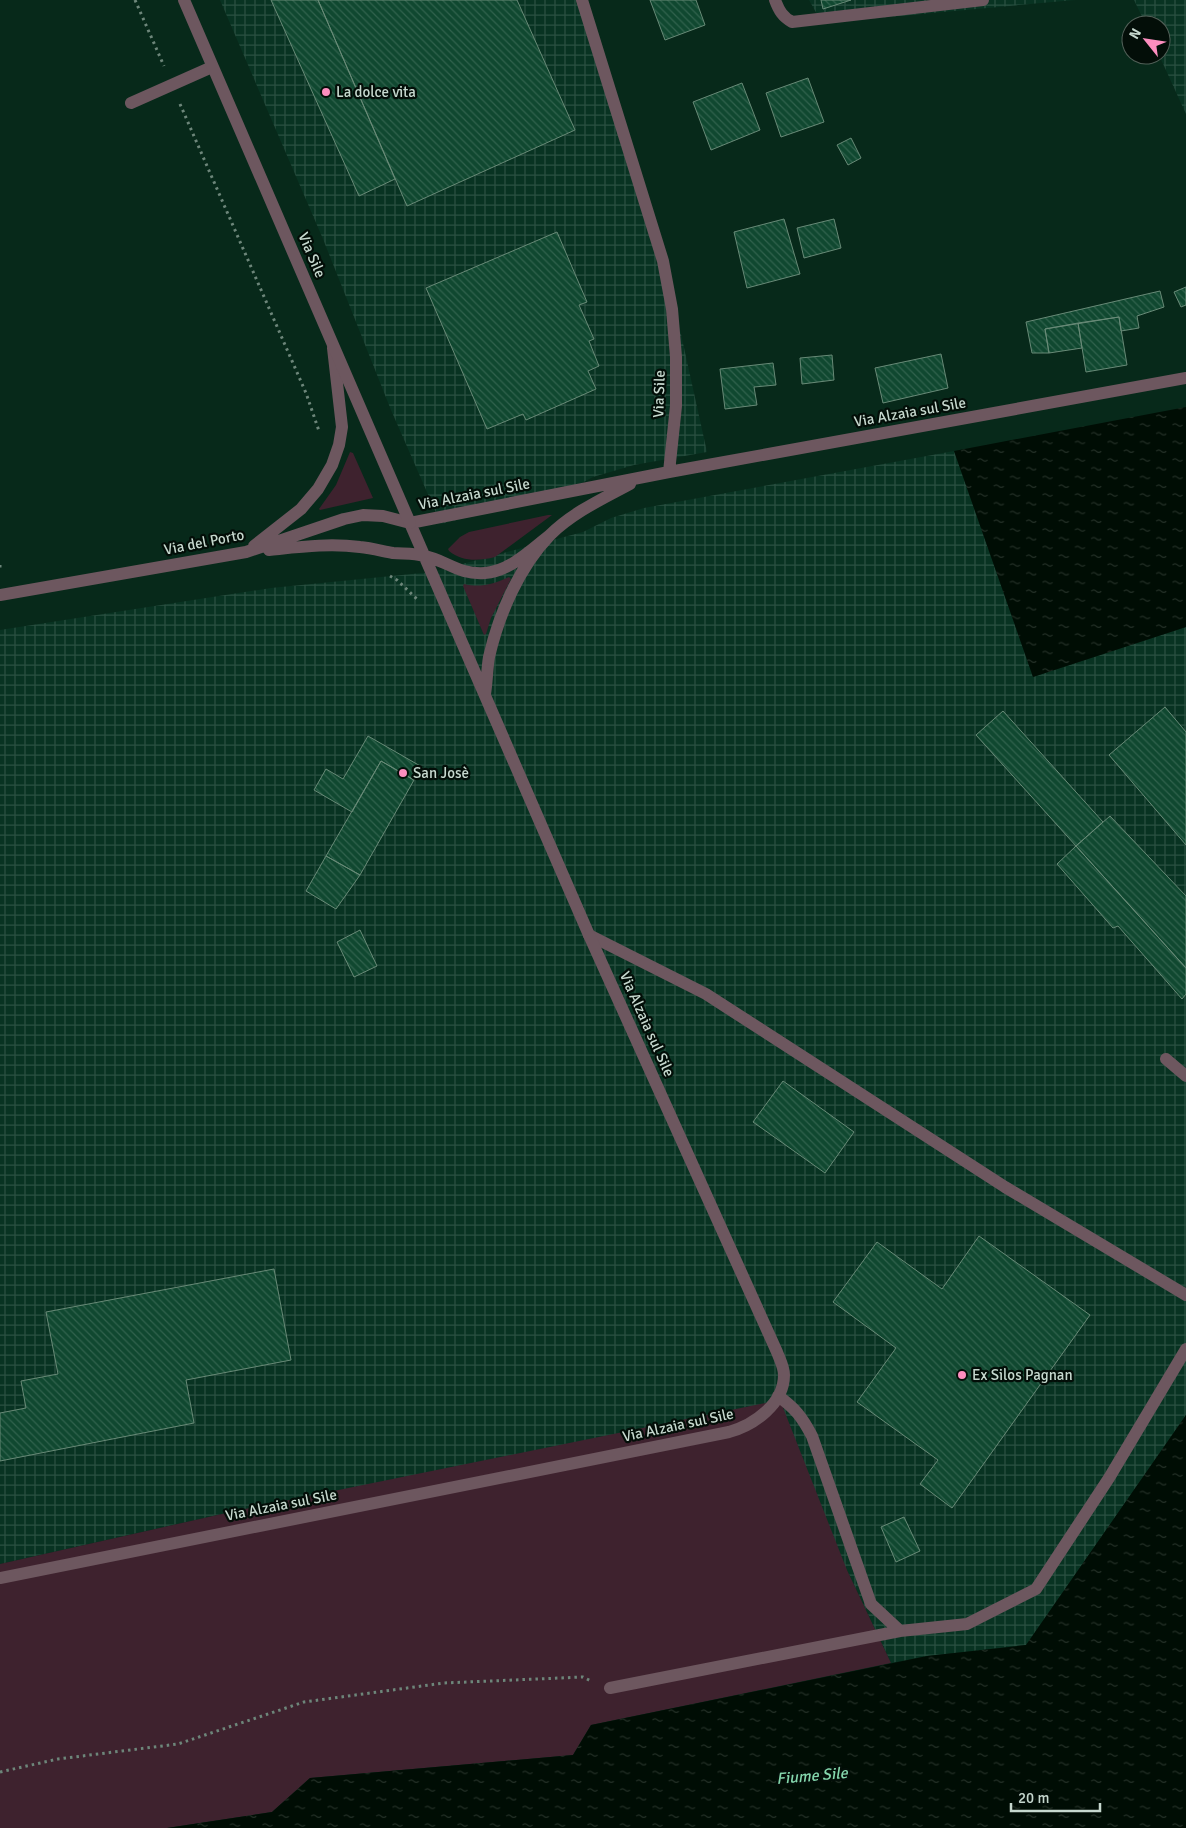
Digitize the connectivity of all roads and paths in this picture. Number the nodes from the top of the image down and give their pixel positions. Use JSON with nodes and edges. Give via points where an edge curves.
{"nodes":[{"id":1,"x":135,"y":0,"type":"edge"},
{"id":2,"x":184,"y":0,"type":"edge"},
{"id":3,"x":582,"y":0,"type":"edge"},
{"id":4,"x":775,"y":0,"type":"edge"},
{"id":5,"x":984,"y":0,"type":"edge"},
{"id":6,"x":163,"y":64,"type":"dead end"},
{"id":7,"x":212,"y":67,"type":"junction"},
{"id":8,"x":131,"y":102,"type":"dead end"},
{"id":9,"x":179,"y":102,"type":"dead end"},
{"id":10,"x":332,"y":343,"type":"junction"},
{"id":11,"x":1186,"y":378,"type":"edge"},
{"id":12,"x":322,"y":438,"type":"dead end"},
{"id":13,"x":669,"y":472,"type":"junction"},
{"id":14,"x":640,"y":478,"type":"junction"},
{"id":15,"x":410,"y":524,"type":"junction"},
{"id":16,"x":550,"y":535,"type":"junction"},
{"id":17,"x":246,"y":552,"type":"junction"},
{"id":18,"x":424,"y":556,"type":"junction"},
{"id":19,"x":0,"y":565,"type":"edge"},
{"id":20,"x":0,"y":571,"type":"edge"},
{"id":21,"x":386,"y":573,"type":"dead end"},
{"id":22,"x":0,"y":595,"type":"edge"},
{"id":23,"x":421,"y":605,"type":"dead end"},
{"id":24,"x":485,"y":697,"type":"junction"},
{"id":25,"x":589,"y":935,"type":"junction"},
{"id":26,"x":1166,"y":1059,"type":"dead end"},
{"id":27,"x":1186,"y":1076,"type":"edge"},
{"id":28,"x":1186,"y":1295,"type":"edge"},
{"id":29,"x":1186,"y":1349,"type":"edge"},
{"id":30,"x":778,"y":1396,"type":"junction"},
{"id":31,"x":0,"y":1578,"type":"edge"},
{"id":32,"x":900,"y":1631,"type":"junction"},
{"id":33,"x":610,"y":1688,"type":"joint"},
{"id":34,"x":0,"y":1772,"type":"edge"}],
"edges":[{"from":1,"to":6,"type":"path"},
{"from":2,"to":7,"type":"street","name":"Via Sile"},
{"from":3,"to":13,"type":"street","name":"Via Sile","via":[[663,261],[672,309],[676,406]]},
{"from":4,"to":5,"type":"street","via":[[780,13],[792,22]]},
{"from":7,"to":8,"type":"street"},
{"from":7,"to":10,"type":"street","name":"Via Sile"},
{"from":9,"to":12,"type":"path","via":[[306,393]]},
{"from":10,"to":15,"type":"street","name":"Via Sile"},
{"from":10,"to":17,"type":"street","via":[[342,427],[340,445],[332,465],[301,509]]},
{"from":11,"to":13,"type":"street","name":"Via Alzaia sul Sile"},
{"from":13,"to":14,"type":"street","name":"Via Alzaia sul Sile"},
{"from":14,"to":15,"type":"street","name":"Via Alzaia sul Sile"},
{"from":14,"to":16,"type":"street","name":"Via Alzaia sul Sile","via":[[576,514]]},
{"from":15,"to":17,"type":"street","name":"Via del Porto","via":[[383,516],[363,515]]},
{"from":15,"to":18,"type":"street","name":"Via Alzaia sul Sile"},
{"from":16,"to":18,"type":"street","via":[[514,562],[486,573],[469,573]]},
{"from":16,"to":24,"type":"street","name":"Via Alzaia sul Sile","via":[[511,593],[489,659]]},
{"from":17,"to":18,"type":"street","via":[[341,546]]},
{"from":17,"to":22,"type":"street","name":"Via del Porto"},
{"from":18,"to":24,"type":"street","name":"Via Alzaia sul Sile"},
{"from":19,"to":20,"type":"path"},
{"from":21,"to":23,"type":"path","via":[[408,589]]},
{"from":24,"to":25,"type":"street","name":"Via Alzaia sul Sile"},
{"from":25,"to":28,"type":"street","via":[[706,994],[1005,1188]]},
{"from":25,"to":30,"type":"street","name":"Via Alzaia sul Sile","via":[[777,1352],[784,1374]]},
{"from":26,"to":27,"type":"street"},
{"from":29,"to":32,"type":"street","via":[[1109,1478],[1036,1589],[967,1624]]},
{"from":30,"to":31,"type":"street","name":"Via Alzaia sul Sile","via":[[752,1423],[729,1432]]},
{"from":30,"to":32,"type":"street","via":[[794,1407],[812,1436],[871,1604]]},
{"from":32,"to":33,"type":"street"},
{"from":33,"to":34,"type":"path","via":[[583,1678],[444,1683],[304,1702],[178,1744],[58,1759]]}]}
